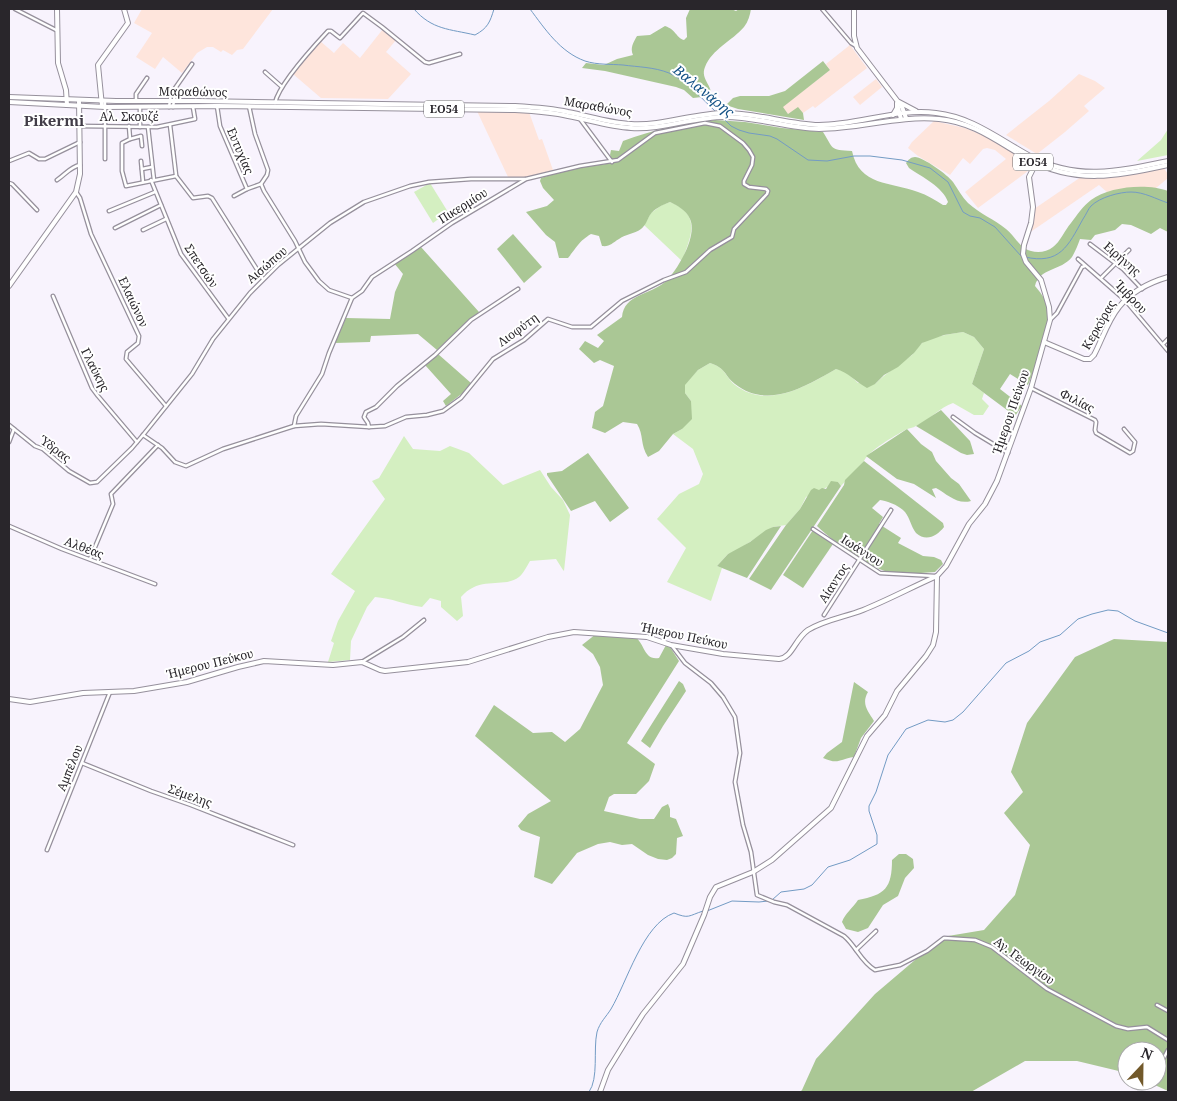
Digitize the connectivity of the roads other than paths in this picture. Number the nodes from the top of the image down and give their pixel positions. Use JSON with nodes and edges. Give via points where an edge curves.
{"nodes":[{"id":1,"x":15,"y":9,"type":"edge"},
{"id":2,"x":56,"y":9,"type":"edge"},
{"id":3,"x":124,"y":9,"type":"edge"},
{"id":4,"x":822,"y":9,"type":"edge"},
{"id":5,"x":854,"y":9,"type":"edge"},
{"id":6,"x":56,"y":30,"type":"junction"},
{"id":7,"x":856,"y":46,"type":"junction"},
{"id":8,"x":460,"y":54,"type":"dead end"},
{"id":9,"x":192,"y":64,"type":"dead end"},
{"id":10,"x":265,"y":72,"type":"dead end"},
{"id":11,"x":147,"y":78,"type":"dead end"},
{"id":12,"x":282,"y":87,"type":"junction"},
{"id":13,"x":9,"y":97,"type":"edge"},
{"id":14,"x":65,"y":99,"type":"junction"},
{"id":15,"x":79,"y":100,"type":"junction"},
{"id":16,"x":103,"y":101,"type":"junction"},
{"id":17,"x":136,"y":101,"type":"junction"},
{"id":18,"x":171,"y":101,"type":"junction"},
{"id":19,"x":9,"y":102,"type":"edge"},
{"id":20,"x":897,"y":102,"type":"junction"},
{"id":21,"x":275,"y":103,"type":"junction"},
{"id":22,"x":65,"y":105,"type":"junction"},
{"id":23,"x":79,"y":106,"type":"junction"},
{"id":24,"x":103,"y":106,"type":"junction"},
{"id":25,"x":217,"y":106,"type":"junction"},
{"id":26,"x":249,"y":106,"type":"junction"},
{"id":27,"x":140,"y":107,"type":"junction"},
{"id":28,"x":171,"y":107,"type":"junction"},
{"id":29,"x":193,"y":107,"type":"junction"},
{"id":30,"x":921,"y":112,"type":"junction"},
{"id":31,"x":902,"y":113,"type":"junction"},
{"id":32,"x":729,"y":115,"type":"junction"},
{"id":33,"x":893,"y":115,"type":"junction"},
{"id":34,"x":711,"y":116,"type":"junction"},
{"id":35,"x":580,"y":118,"type":"junction"},
{"id":36,"x":904,"y":118,"type":"junction"},
{"id":37,"x":170,"y":125,"type":"junction"},
{"id":38,"x":80,"y":126,"type":"junction"},
{"id":39,"x":105,"y":126,"type":"junction"},
{"id":40,"x":129,"y":126,"type":"junction"},
{"id":41,"x":140,"y":127,"type":"junction"},
{"id":42,"x":148,"y":127,"type":"junction"},
{"id":43,"x":130,"y":139,"type":"junction"},
{"id":44,"x":80,"y":142,"type":"junction"},
{"id":45,"x":142,"y":146,"type":"dead end"},
{"id":46,"x":105,"y":159,"type":"dead end"},
{"id":47,"x":9,"y":161,"type":"edge"},
{"id":48,"x":141,"y":161,"type":"dead end"},
{"id":49,"x":1168,"y":161,"type":"edge"},
{"id":50,"x":612,"y":162,"type":"junction"},
{"id":51,"x":1036,"y":163,"type":"junction"},
{"id":52,"x":80,"y":165,"type":"junction"},
{"id":53,"x":1168,"y":165,"type":"edge"},
{"id":54,"x":152,"y":167,"type":"junction"},
{"id":55,"x":142,"y":169,"type":"junction"},
{"id":56,"x":176,"y":176,"type":"junction"},
{"id":57,"x":526,"y":179,"type":"junction"},
{"id":58,"x":57,"y":180,"type":"dead end"},
{"id":59,"x":153,"y":180,"type":"junction"},
{"id":60,"x":143,"y":182,"type":"junction"},
{"id":61,"x":9,"y":183,"type":"edge"},
{"id":62,"x":261,"y":184,"type":"junction"},
{"id":63,"x":247,"y":189,"type":"junction"},
{"id":64,"x":768,"y":190,"type":"joint"},
{"id":65,"x":76,"y":192,"type":"junction"},
{"id":66,"x":155,"y":192,"type":"junction"},
{"id":67,"x":234,"y":196,"type":"dead end"},
{"id":68,"x":160,"y":205,"type":"junction"},
{"id":69,"x":37,"y":210,"type":"dead end"},
{"id":70,"x":109,"y":211,"type":"dead end"},
{"id":71,"x":166,"y":219,"type":"junction"},
{"id":72,"x":115,"y":228,"type":"dead end"},
{"id":73,"x":143,"y":230,"type":"dead end"},
{"id":74,"x":1090,"y":244,"type":"dead end"},
{"id":75,"x":298,"y":250,"type":"junction"},
{"id":76,"x":1129,"y":250,"type":"dead end"},
{"id":77,"x":1078,"y":259,"type":"dead end"},
{"id":78,"x":1115,"y":263,"type":"junction"},
{"id":79,"x":1086,"y":266,"type":"junction"},
{"id":80,"x":1168,"y":277,"type":"edge"},
{"id":81,"x":1101,"y":278,"type":"junction"},
{"id":82,"x":263,"y":279,"type":"junction"},
{"id":83,"x":9,"y":286,"type":"edge"},
{"id":84,"x":518,"y":289,"type":"dead end"},
{"id":85,"x":1142,"y":289,"type":"junction"},
{"id":86,"x":53,"y":296,"type":"dead end"},
{"id":87,"x":352,"y":298,"type":"junction"},
{"id":88,"x":1126,"y":300,"type":"junction"},
{"id":89,"x":228,"y":318,"type":"junction"},
{"id":90,"x":1050,"y":320,"type":"junction"},
{"id":91,"x":1168,"y":339,"type":"edge"},
{"id":92,"x":1044,"y":342,"type":"junction"},
{"id":93,"x":1163,"y":344,"type":"junction"},
{"id":94,"x":1168,"y":351,"type":"edge"},
{"id":95,"x":1031,"y":388,"type":"junction"},
{"id":96,"x":166,"y":406,"type":"junction"},
{"id":97,"x":953,"y":417,"type":"dead end"},
{"id":98,"x":9,"y":426,"type":"edge"},
{"id":99,"x":294,"y":426,"type":"junction"},
{"id":100,"x":369,"y":427,"type":"junction"},
{"id":101,"x":14,"y":429,"type":"junction"},
{"id":102,"x":1124,"y":429,"type":"dead end"},
{"id":103,"x":143,"y":435,"type":"junction"},
{"id":104,"x":9,"y":442,"type":"edge"},
{"id":105,"x":137,"y":442,"type":"junction"},
{"id":106,"x":158,"y":445,"type":"junction"},
{"id":107,"x":1008,"y":453,"type":"junction"},
{"id":108,"x":92,"y":484,"type":"joint"},
{"id":109,"x":891,"y":510,"type":"dead end"},
{"id":110,"x":9,"y":526,"type":"edge"},
{"id":111,"x":813,"y":529,"type":"dead end"},
{"id":112,"x":90,"y":559,"type":"junction"},
{"id":113,"x":859,"y":560,"type":"junction"},
{"id":114,"x":937,"y":576,"type":"junction"},
{"id":115,"x":154,"y":584,"type":"dead end"},
{"id":116,"x":824,"y":615,"type":"dead end"},
{"id":117,"x":424,"y":620,"type":"dead end"},
{"id":118,"x":671,"y":645,"type":"junction"},
{"id":119,"x":362,"y":662,"type":"junction"},
{"id":120,"x":110,"y":692,"type":"junction"},
{"id":121,"x":9,"y":699,"type":"edge"},
{"id":122,"x":82,"y":763,"type":"junction"},
{"id":123,"x":293,"y":846,"type":"dead end"},
{"id":124,"x":47,"y":850,"type":"dead end"},
{"id":125,"x":753,"y":872,"type":"junction"},
{"id":126,"x":876,"y":931,"type":"dead end"},
{"id":127,"x":856,"y":950,"type":"junction"},
{"id":128,"x":1157,"y":1005,"type":"dead end"},
{"id":129,"x":1168,"y":1012,"type":"edge"},
{"id":130,"x":1168,"y":1040,"type":"edge"},
{"id":131,"x":600,"y":1092,"type":"edge"}],
"edges":[{"from":1,"to":6,"type":"street"},
{"from":2,"to":6,"type":"street"},
{"from":3,"to":16,"type":"street","via":[[128,23],[98,65]]},
{"from":4,"to":7,"type":"street"},
{"from":5,"to":7,"type":"street"},
{"from":6,"to":14,"type":"street"},
{"from":7,"to":20,"type":"street"},
{"from":8,"to":12,"type":"street","via":[[425,62],[364,13],[340,38],[328,31]]},
{"from":9,"to":18,"type":"street","via":[[176,86]]},
{"from":10,"to":12,"type":"street"},
{"from":11,"to":17,"type":"street","via":[[136,94]]},
{"from":12,"to":21,"type":"street"},
{"from":13,"to":14,"type":"street","name":"Μαραθώνος","number":"ΕΟ54"},
{"from":14,"to":15,"type":"street","name":"Μαραθώνος","number":"ΕΟ54"},
{"from":14,"to":22,"type":"street"},
{"from":15,"to":16,"type":"street","name":"Μαραθώνος","number":"ΕΟ54"},
{"from":15,"to":23,"type":"street"},
{"from":16,"to":17,"type":"street","name":"Μαραθώνος","number":"ΕΟ54"},
{"from":16,"to":24,"type":"street"},
{"from":17,"to":18,"type":"street","name":"Μαραθώνος","number":"ΕΟ54"},
{"from":18,"to":21,"type":"street","name":"Μαραθώνος","number":"ΕΟ54"},
{"from":18,"to":28,"type":"street"},
{"from":19,"to":22,"type":"street","name":"Μαραθώνος","number":"ΕΟ54"},
{"from":20,"to":30,"type":"street"},
{"from":20,"to":31,"type":"street"},
{"from":20,"to":33,"type":"street"},
{"from":21,"to":34,"type":"street","name":"Μαραθώνος","number":"ΕΟ54","via":[[532,107],[638,124]]},
{"from":22,"to":23,"type":"street","name":"Μαραθώνος","number":"ΕΟ54"},
{"from":23,"to":24,"type":"street","name":"Μαραθώνος","number":"ΕΟ54"},
{"from":23,"to":38,"type":"street"},
{"from":24,"to":27,"type":"street","name":"Μαραθώνος","number":"ΕΟ54"},
{"from":24,"to":39,"type":"street"},
{"from":25,"to":26,"type":"street","name":"Μαραθώνος","number":"ΕΟ54"},
{"from":25,"to":29,"type":"street","name":"Μαραθώνος","number":"ΕΟ54"},
{"from":25,"to":63,"type":"street","name":"Ευτυχίας","via":[[220,126]]},
{"from":26,"to":35,"type":"street","name":"Μαραθώνος","number":"ΕΟ54","via":[[515,110]]},
{"from":26,"to":62,"type":"street","via":[[268,170]]},
{"from":27,"to":28,"type":"street","name":"Μαραθώνος","number":"ΕΟ54"},
{"from":27,"to":41,"type":"street"},
{"from":28,"to":29,"type":"street","name":"Μαραθώνος","number":"ΕΟ54"},
{"from":29,"to":37,"type":"street","name":"Αλ. Σκουζέ","via":[[194,120]]},
{"from":30,"to":31,"type":"street","name":"Μαραθώνος","number":"ΕΟ54"},
{"from":30,"to":49,"type":"street","name":"Μαραθώνος","number":"ΕΟ54","via":[[970,122],[1033,157],[1071,170],[1115,172]]},
{"from":31,"to":33,"type":"street","name":"Μαραθώνος","number":"ΕΟ54"},
{"from":31,"to":36,"type":"street"},
{"from":32,"to":33,"type":"street","name":"Μαραθώνος","number":"ΕΟ54","via":[[822,125]]},
{"from":32,"to":34,"type":"street","name":"Μαραθώνος","number":"ΕΟ54"},
{"from":32,"to":36,"type":"street","name":"Μαραθώνος","number":"ΕΟ54","via":[[828,129]]},
{"from":34,"to":35,"type":"street","name":"Μαραθώνος","number":"ΕΟ54","via":[[643,128]]},
{"from":35,"to":50,"type":"street"},
{"from":36,"to":51,"type":"street","name":"Μαραθώνος","number":"ΕΟ54","via":[[962,123]]},
{"from":37,"to":42,"type":"street","name":"Αλ. Σκουζέ"},
{"from":37,"to":56,"type":"street"},
{"from":38,"to":39,"type":"street","name":"Αλ. Σκουζέ"},
{"from":38,"to":44,"type":"street"},
{"from":39,"to":40,"type":"street","name":"Αλ. Σκουζέ"},
{"from":39,"to":46,"type":"street"},
{"from":40,"to":41,"type":"street","name":"Αλ. Σκουζέ"},
{"from":40,"to":43,"type":"street"},
{"from":41,"to":42,"type":"street","name":"Αλ. Σκουζέ"},
{"from":42,"to":54,"type":"street","name":"Σπετσών"},
{"from":43,"to":45,"type":"street","via":[[141,136]]},
{"from":43,"to":60,"type":"street","via":[[122,142],[125,185]]},
{"from":44,"to":47,"type":"street","via":[[49,158],[42,159],[29,153]]},
{"from":44,"to":52,"type":"street"},
{"from":48,"to":55,"type":"street"},
{"from":50,"to":57,"type":"street","name":"Πικερμίου"},
{"from":50,"to":64,"type":"street","name":"Πικερμίου","via":[[649,136],[711,123],[730,133],[752,153],[752,165],[744,184]]},
{"from":51,"to":53,"type":"street","name":"Μαραθώνος","number":"ΕΟ54","via":[[1064,173],[1100,177]]},
{"from":51,"to":90,"type":"street","name":"Ήμερου Πεύκου","via":[[1029,174],[1033,207],[1023,254],[1042,280]]},
{"from":52,"to":58,"type":"street","via":[[71,167]]},
{"from":52,"to":65,"type":"street"},
{"from":54,"to":55,"type":"street"},
{"from":54,"to":59,"type":"street","name":"Σπετσών"},
{"from":55,"to":60,"type":"street"},
{"from":56,"to":59,"type":"street"},
{"from":56,"to":82,"type":"street","via":[[193,198],[212,198]]},
{"from":57,"to":75,"type":"street","name":"Αισώπου","via":[[471,179],[410,186],[351,209]]},
{"from":57,"to":87,"type":"street","name":"Πικερμίου","via":[[389,265]]},
{"from":59,"to":60,"type":"street"},
{"from":59,"to":66,"type":"street","name":"Σπετσών"},
{"from":61,"to":69,"type":"street"},
{"from":62,"to":63,"type":"street","name":"Ευτυχίας"},
{"from":62,"to":75,"type":"street"},
{"from":63,"to":67,"type":"street"},
{"from":64,"to":100,"type":"street","name":"Λιοφύτη","via":[[734,229],[733,236],[710,250],[686,272],[622,301],[591,327],[572,327],[548,319],[524,340],[492,359],[465,394],[443,411]]},
{"from":65,"to":83,"type":"street"},
{"from":65,"to":96,"type":"street","name":"Ελαιώνον","via":[[139,336],[138,343],[127,352],[126,359]]},
{"from":66,"to":68,"type":"street","name":"Σπετσών"},
{"from":66,"to":70,"type":"street"},
{"from":68,"to":71,"type":"street","name":"Σπετσών"},
{"from":68,"to":72,"type":"street"},
{"from":71,"to":73,"type":"street"},
{"from":71,"to":89,"type":"street","name":"Σπετσών","via":[[181,254]]},
{"from":74,"to":78,"type":"street","name":"Ειρήνης"},
{"from":75,"to":82,"type":"street","name":"Αισώπου"},
{"from":75,"to":87,"type":"street","via":[[326,288]]},
{"from":76,"to":78,"type":"street"},
{"from":77,"to":79,"type":"street","name":"Ίμβρου"},
{"from":78,"to":81,"type":"street"},
{"from":78,"to":85,"type":"street","name":"Ειρήνης"},
{"from":79,"to":81,"type":"street","name":"Ίμβρου"},
{"from":79,"to":90,"type":"street","via":[[1082,267]]},
{"from":80,"to":85,"type":"street","name":"Κερκύρας"},
{"from":81,"to":88,"type":"street","name":"Ίμβρου"},
{"from":82,"to":89,"type":"street","name":"Αισώπου"},
{"from":84,"to":100,"type":"street","via":[[471,320],[376,407],[366,412],[364,417]]},
{"from":85,"to":88,"type":"street","name":"Κερκύρας"},
{"from":86,"to":105,"type":"street","name":"Γλαύκης","via":[[92,388]]},
{"from":87,"to":99,"type":"street","name":"Πικερμίου","via":[[322,374],[296,416]]},
{"from":88,"to":92,"type":"street","name":"Κερκύρας","via":[[1117,309],[1090,359]]},
{"from":88,"to":93,"type":"street","name":"Ίμβρου"},
{"from":89,"to":96,"type":"street","name":"Αισώπου"},
{"from":90,"to":92,"type":"street","name":"Ήμερου Πεύκου"},
{"from":91,"to":93,"type":"street"},
{"from":92,"to":95,"type":"street","name":"Ήμερου Πεύκου"},
{"from":93,"to":94,"type":"street","name":"Ίμβρου"},
{"from":95,"to":102,"type":"street","name":"Φιλίας","via":[[1095,420],[1096,433],[1130,453],[1135,441]]},
{"from":95,"to":107,"type":"street","name":"Ήμερου Πεύκου"},
{"from":96,"to":103,"type":"street","name":"Αισώπου"},
{"from":97,"to":107,"type":"street"},
{"from":98,"to":101,"type":"street","name":"Ύδρας"},
{"from":99,"to":100,"type":"street"},
{"from":99,"to":106,"type":"street","via":[[223,448],[186,466],[175,462]]},
{"from":101,"to":104,"type":"street"},
{"from":101,"to":108,"type":"street","name":"Ύδρας","via":[[69,471]]},
{"from":103,"to":105,"type":"street","name":"Αισώπου"},
{"from":103,"to":106,"type":"street"},
{"from":105,"to":108,"type":"street","name":"Αισώπου","via":[[100,480]]},
{"from":106,"to":112,"type":"street","via":[[111,494],[114,504]]},
{"from":107,"to":114,"type":"street","name":"Ήμερου Πεύκου","via":[[990,496]]},
{"from":109,"to":113,"type":"street","name":"Αίαντος"},
{"from":110,"to":112,"type":"street","name":"Αλθέας"},
{"from":111,"to":113,"type":"street","name":"Ιωάννου"},
{"from":112,"to":115,"type":"street","name":"Αλθέας"},
{"from":113,"to":114,"type":"street","name":"Ιωάννου","via":[[882,574]]},
{"from":113,"to":116,"type":"street","name":"Αίαντος"},
{"from":114,"to":118,"type":"street","name":"Ήμερου Πεύκου","via":[[865,609],[815,626],[799,638],[790,654],[783,659],[736,656]]},
{"from":114,"to":125,"type":"street","via":[[935,639],[867,736],[832,808],[780,855]]},
{"from":117,"to":119,"type":"street","via":[[411,632]]},
{"from":118,"to":119,"type":"street","name":"Ήμερου Πεύκου","via":[[647,637],[574,632],[462,663],[385,671]]},
{"from":118,"to":125,"type":"street","via":[[685,663],[712,683],[734,717],[740,753],[735,782]]},
{"from":119,"to":120,"type":"street","name":"Ήμερου Πεύκου","via":[[332,665],[264,661],[187,682]]},
{"from":120,"to":121,"type":"street","name":"Ήμερου Πεύκου","via":[[30,702]]},
{"from":120,"to":122,"type":"street","name":"Αμπέλου"},
{"from":122,"to":123,"type":"street","name":"Σέμελης"},
{"from":122,"to":124,"type":"street","name":"Αμπέλου"},
{"from":125,"to":127,"type":"street","name":"Αγ. Γεωργίου","via":[[757,895],[816,920],[844,936]]},
{"from":125,"to":131,"type":"street","via":[[716,887],[683,964],[635,1026],[608,1070]]},
{"from":126,"to":127,"type":"street"},
{"from":127,"to":130,"type":"street","name":"Αγ. Γεωργίου","via":[[872,968],[878,970],[900,965],[926,952],[944,938],[975,940],[999,951],[1048,989],[1121,1028],[1147,1027]]},
{"from":128,"to":129,"type":"street"}]}
